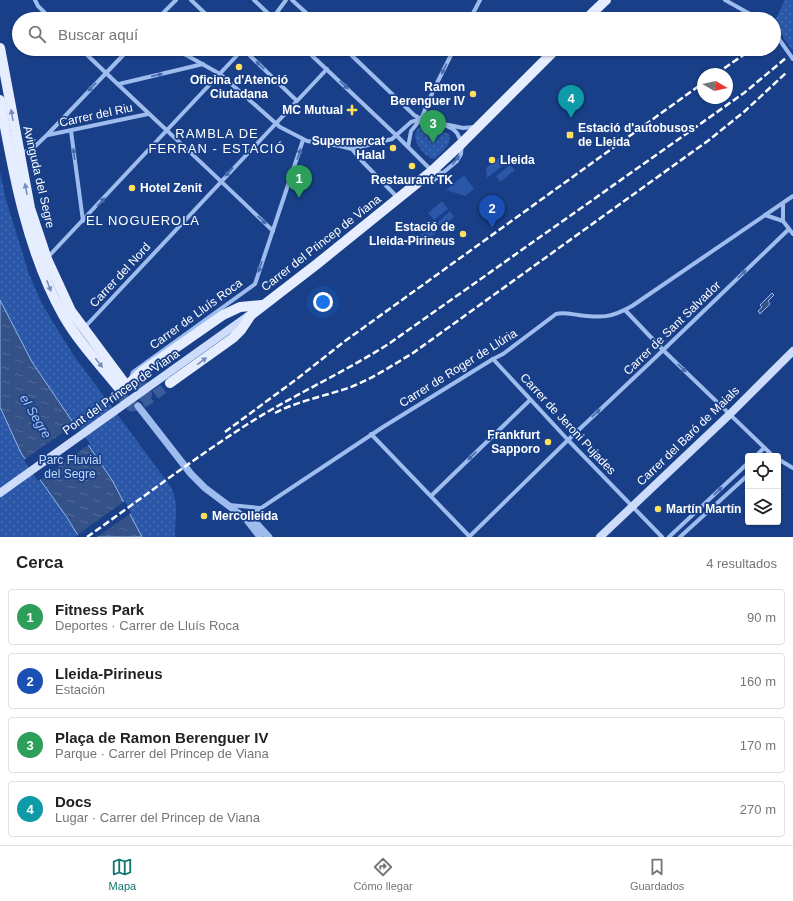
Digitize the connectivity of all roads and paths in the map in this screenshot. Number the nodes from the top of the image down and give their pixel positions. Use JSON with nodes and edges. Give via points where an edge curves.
{"nodes":[{"id":1,"x":35,"y":0,"type":"edge"},
{"id":2,"x":176,"y":0,"type":"edge"},
{"id":3,"x":191,"y":0,"type":"edge"},
{"id":4,"x":254,"y":0,"type":"edge"},
{"id":5,"x":286,"y":0,"type":"edge"},
{"id":6,"x":292,"y":0,"type":"edge"},
{"id":7,"x":480,"y":0,"type":"edge"},
{"id":8,"x":606,"y":0,"type":"edge"},
{"id":9,"x":725,"y":0,"type":"edge"},
{"id":10,"x":44,"y":12,"type":"edge"},
{"id":11,"x":164,"y":12,"type":"edge"},
{"id":12,"x":204,"y":12,"type":"edge"},
{"id":13,"x":265,"y":12,"type":"edge"},
{"id":14,"x":277,"y":12,"type":"edge"},
{"id":15,"x":305,"y":12,"type":"edge"},
{"id":16,"x":474,"y":12,"type":"edge"},
{"id":17,"x":593,"y":12,"type":"edge"},
{"id":18,"x":747,"y":12,"type":"edge"},
{"id":19,"x":781,"y":42,"type":"edge"},
{"id":20,"x":0,"y":48,"type":"edge"},
{"id":21,"x":89,"y":56,"type":"edge"},
{"id":22,"x":122,"y":56,"type":"edge"},
{"id":23,"x":186,"y":56,"type":"edge"},
{"id":24,"x":237,"y":56,"type":"edge"},
{"id":25,"x":250,"y":56,"type":"edge"},
{"id":26,"x":313,"y":56,"type":"edge"},
{"id":27,"x":352,"y":56,"type":"edge"},
{"id":28,"x":450,"y":56,"type":"edge"},
{"id":29,"x":549,"y":56,"type":"edge"},
{"id":30,"x":793,"y":58,"type":"edge"},
{"id":31,"x":203,"y":64,"type":"junction"},
{"id":32,"x":327,"y":69,"type":"junction"},
{"id":33,"x":106,"y":73,"type":"junction"},
{"id":34,"x":220,"y":74,"type":"junction"},
{"id":35,"x":119,"y":84,"type":"junction"},
{"id":36,"x":0,"y":100,"type":"edge"},
{"id":37,"x":296,"y":100,"type":"junction"},
{"id":38,"x":148,"y":114,"type":"junction"},
{"id":39,"x":421,"y":119,"type":"junction"},
{"id":40,"x":482,"y":122,"type":"junction"},
{"id":41,"x":275,"y":123,"type":"junction"},
{"id":42,"x":441,"y":124,"type":"junction"},
{"id":43,"x":70,"y":131,"type":"junction"},
{"id":44,"x":167,"y":131,"type":"junction"},
{"id":45,"x":396,"y":134,"type":"junction"},
{"id":46,"x":47,"y":135,"type":"junction"},
{"id":47,"x":303,"y":140,"type":"junction"},
{"id":48,"x":462,"y":143,"type":"junction"},
{"id":49,"x":352,"y":148,"type":"junction"},
{"id":50,"x":408,"y":148,"type":"junction"},
{"id":51,"x":15,"y":154,"type":"junction"},
{"id":52,"x":432,"y":171,"type":"junction"},
{"id":53,"x":443,"y":173,"type":"junction"},
{"id":54,"x":421,"y":180,"type":"junction"},
{"id":55,"x":221,"y":181,"type":"junction"},
{"id":56,"x":793,"y":196,"type":"edge"},
{"id":57,"x":398,"y":199,"type":"junction"},
{"id":58,"x":783,"y":203,"type":"junction"},
{"id":59,"x":765,"y":215,"type":"junction"},
{"id":60,"x":83,"y":221,"type":"junction"},
{"id":61,"x":783,"y":221,"type":"junction"},
{"id":62,"x":789,"y":229,"type":"junction"},
{"id":63,"x":273,"y":230,"type":"junction"},
{"id":64,"x":793,"y":234,"type":"edge"},
{"id":65,"x":47,"y":259,"type":"junction"},
{"id":66,"x":262,"y":305,"type":"junction"},
{"id":67,"x":625,"y":310,"type":"junction"},
{"id":68,"x":251,"y":315,"type":"junction"},
{"id":69,"x":236,"y":325,"type":"joint"},
{"id":70,"x":79,"y":331,"type":"junction"},
{"id":71,"x":663,"y":350,"type":"junction"},
{"id":72,"x":793,"y":351,"type":"edge"},
{"id":73,"x":493,"y":359,"type":"junction"},
{"id":74,"x":170,"y":383,"type":"tunnel mouth"},
{"id":75,"x":127,"y":385,"type":"junction"},
{"id":76,"x":530,"y":400,"type":"junction"},
{"id":77,"x":138,"y":406,"type":"tunnel mouth"},
{"id":78,"x":730,"y":414,"type":"junction"},
{"id":79,"x":371,"y":434,"type":"junction"},
{"id":80,"x":568,"y":440,"type":"junction"},
{"id":81,"x":764,"y":448,"type":"junction"},
{"id":82,"x":759,"y":453,"type":"edge"},
{"id":83,"x":768,"y":453,"type":"edge"},
{"id":84,"x":781,"y":461,"type":"edge"},
{"id":85,"x":745,"y":466,"type":"edge"},
{"id":86,"x":793,"y":468,"type":"edge"},
{"id":87,"x":745,"y":478,"type":"edge"},
{"id":88,"x":0,"y":493,"type":"edge"},
{"id":89,"x":430,"y":496,"type":"junction"},
{"id":90,"x":224,"y":503,"type":"junction"},
{"id":91,"x":632,"y":506,"type":"junction"},
{"id":92,"x":260,"y":508,"type":"junction"},
{"id":93,"x":245,"y":518,"type":"junction"},
{"id":94,"x":260,"y":537,"type":"edge"},
{"id":95,"x":269,"y":537,"type":"edge"},
{"id":96,"x":469,"y":537,"type":"edge"},
{"id":97,"x":600,"y":537,"type":"edge"},
{"id":98,"x":662,"y":537,"type":"edge"},
{"id":99,"x":669,"y":537,"type":"edge"},
{"id":100,"x":680,"y":537,"type":"edge"}],
"edges":[{"from":1,"to":10,"type":"street"},
{"from":2,"to":11,"type":"street"},
{"from":3,"to":12,"type":"street"},
{"from":4,"to":13,"type":"street"},
{"from":5,"to":14,"type":"street"},
{"from":6,"to":15,"type":"street"},
{"from":7,"to":16,"type":"street"},
{"from":8,"to":17,"type":"main road"},
{"from":9,"to":18,"type":"street"},
{"from":19,"to":30,"type":"street"},
{"from":51,"to":20,"type":"main road","name":"Avinguda del Segre","one_way":true},
{"from":21,"to":33,"type":"street"},
{"from":22,"to":33,"type":"street"},
{"from":23,"to":31,"type":"street"},
{"from":24,"to":34,"type":"street"},
{"from":37,"to":25,"type":"street","one_way":true},
{"from":26,"to":32,"type":"street"},
{"from":27,"to":39,"type":"street"},
{"from":28,"to":39,"type":"street","one_way":true},
{"from":29,"to":40,"type":"main road","name":"Carrer del Princep de Viana"},
{"from":31,"to":34,"type":"street"},
{"from":35,"to":31,"type":"street","one_way":true},
{"from":32,"to":37,"type":"street"},
{"from":32,"to":45,"type":"street","one_way":true},
{"from":33,"to":35,"type":"street"},
{"from":33,"to":46,"type":"street","one_way":true},
{"from":34,"to":41,"type":"street"},
{"from":34,"to":44,"type":"street"},
{"from":35,"to":38,"type":"street"},
{"from":36,"to":51,"type":"main road","name":"Avinguda del Segre"},
{"from":37,"to":41,"type":"street","name":"Carrer del Nord"},
{"from":38,"to":43,"type":"street","name":"Carrer del Riu"},
{"from":38,"to":44,"type":"street"},
{"from":39,"to":42,"type":"street"},
{"from":39,"to":45,"type":"street","via":[[411,122]]},
{"from":39,"to":50,"type":"street","via":[[411,131]]},
{"from":40,"to":42,"type":"street","via":[[467,129]]},
{"from":40,"to":48,"type":"main road","name":"Carrer del Princep de Viana"},
{"from":41,"to":47,"type":"street"},
{"from":41,"to":55,"type":"street","name":"Carrer del Nord","one_way":true},
{"from":42,"to":48,"type":"street","via":[[456,131]]},
{"from":43,"to":46,"type":"street","name":"Carrer del Riu"},
{"from":60,"to":43,"type":"street","one_way":true},
{"from":44,"to":55,"type":"street"},
{"from":60,"to":44,"type":"street","one_way":true},
{"from":45,"to":49,"type":"street","via":[[392,139]]},
{"from":45,"to":50,"type":"street"},
{"from":46,"to":51,"type":"street","via":[[31,150]]},
{"from":47,"to":49,"type":"street"},
{"from":63,"to":47,"type":"street","name":"Carrer de Lluís Roca","one_way":true},
{"from":48,"to":52,"type":"main road","name":"Carrer del Princep de Viana"},
{"from":53,"to":48,"type":"street","name":"Carrer del Princep de Viana","one_way":true,"via":[[458,160],[462,152]]},
{"from":49,"to":57,"type":"street"},
{"from":50,"to":52,"type":"street"},
{"from":65,"to":51,"type":"main road","name":"Avinguda del Segre","one_way":true},
{"from":51,"to":70,"type":"main road","name":"Avinguda del Segre","one_way":true,"via":[[23,210],[37,255],[51,292],[64,316]]},
{"from":52,"to":53,"type":"street"},
{"from":52,"to":54,"type":"main road","name":"Carrer del Princep de Viana"},
{"from":53,"to":54,"type":"street","name":"Carrer del Princep de Viana","via":[[430,183]]},
{"from":54,"to":57,"type":"main road","name":"Carrer del Princep de Viana"},
{"from":55,"to":63,"type":"street","one_way":true},
{"from":55,"to":70,"type":"street","name":"Carrer del Nord"},
{"from":56,"to":58,"type":"street","name":"Carrer de Roger de Llúria"},
{"from":57,"to":66,"type":"main road","name":"Carrer del Princep de Viana"},
{"from":58,"to":59,"type":"street","name":"Carrer de Roger de Llúria"},
{"from":58,"to":61,"type":"street"},
{"from":59,"to":61,"type":"street"},
{"from":59,"to":67,"type":"street","name":"Carrer de Roger de Llúria"},
{"from":60,"to":65,"type":"street"},
{"from":61,"to":62,"type":"street"},
{"from":62,"to":64,"type":"street"},
{"from":71,"to":62,"type":"street","name":"Carrer de Sant Salvador","one_way":true},
{"from":63,"to":75,"type":"street","name":"Carrer de Lluís Roca","one_way":true,"via":[[255,284],[133,372]]},
{"from":65,"to":70,"type":"main road","name":"Avinguda del Segre"},
{"from":66,"to":68,"type":"main road","name":"Carrer del Princep de Viana"},
{"from":66,"to":75,"type":"main road","via":[[240,307],[223,315],[144,370]]},
{"from":67,"to":71,"type":"street"},
{"from":67,"to":73,"type":"street","name":"Carrer de Roger de Llúria","via":[[601,317],[558,313]]},
{"from":68,"to":69,"type":"main road","name":"Carrer del Princep de Viana"},
{"from":74,"to":68,"type":"main road","one_way":true,"via":[[233,338]]},
{"from":69,"to":88,"type":"main road","name":"Pont del Príncep de Viana"},
{"from":70,"to":75,"type":"main road","name":"Avinguda del Segre"},
{"from":71,"to":78,"type":"street","one_way":true},
{"from":80,"to":71,"type":"street","name":"Carrer de Sant Salvador","one_way":true},
{"from":72,"to":78,"type":"main road","name":"Carrer del Baró de Maials"},
{"from":73,"to":76,"type":"street","name":"Carrer de Jeroni Pujades"},
{"from":73,"to":79,"type":"street","name":"Carrer de Roger de Llúria"},
{"from":76,"to":80,"type":"street","name":"Carrer de Jeroni Pujades"},
{"from":76,"to":89,"type":"street","one_way":true},
{"from":77,"to":90,"type":"street","via":[[191,474]]},
{"from":78,"to":81,"type":"street"},
{"from":78,"to":91,"type":"main road","name":"Carrer del Baró de Maials"},
{"from":79,"to":89,"type":"street"},
{"from":79,"to":92,"type":"street","name":"Carrer de Roger de Llúria"},
{"from":80,"to":91,"type":"street","name":"Carrer de Jeroni Pujades"},
{"from":80,"to":96,"type":"street","name":"Carrer de Sant Salvador"},
{"from":81,"to":82,"type":"street"},
{"from":81,"to":83,"type":"street"},
{"from":84,"to":86,"type":"street"},
{"from":99,"to":85,"type":"street","one_way":true},
{"from":87,"to":100,"type":"street"},
{"from":89,"to":96,"type":"street"},
{"from":90,"to":92,"type":"street"},
{"from":90,"to":93,"type":"street"},
{"from":91,"to":97,"type":"main road","name":"Carrer del Baró de Maials"},
{"from":91,"to":98,"type":"street","name":"Carrer de Jeroni Pujades"},
{"from":92,"to":93,"type":"street","name":"Carrer de Roger de Llúria"},
{"from":93,"to":94,"type":"street"},
{"from":93,"to":95,"type":"street","via":[[257,524]]}]}
